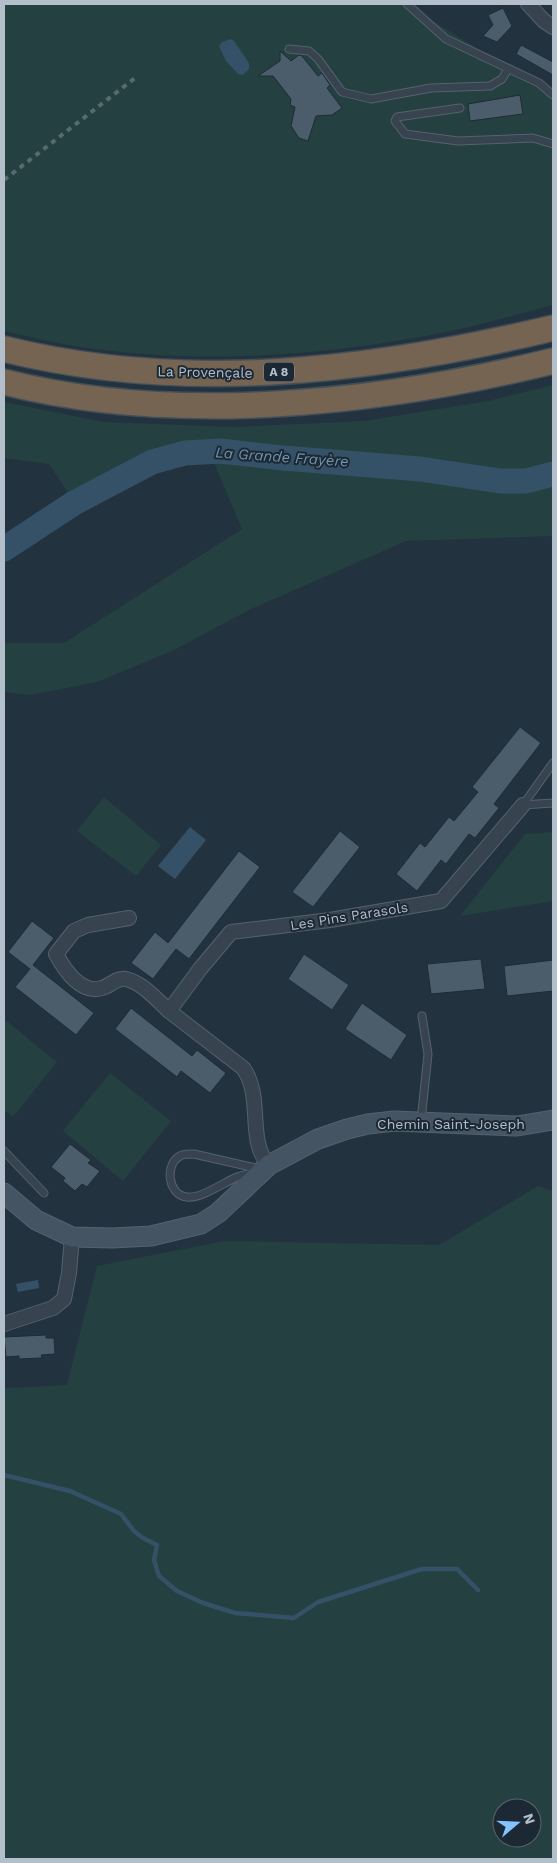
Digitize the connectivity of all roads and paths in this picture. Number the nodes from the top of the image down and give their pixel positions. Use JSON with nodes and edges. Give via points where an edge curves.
{"nodes":[{"id":1,"x":407,"y":4,"type":"edge"},
{"id":2,"x":528,"y":4,"type":"edge"},
{"id":3,"x":553,"y":27,"type":"edge"},
{"id":4,"x":289,"y":48,"type":"dead end"},
{"id":5,"x":508,"y":69,"type":"junction"},
{"id":6,"x":553,"y":95,"type":"edge"},
{"id":7,"x":460,"y":108,"type":"dead end"},
{"id":8,"x":553,"y":144,"type":"edge"},
{"id":9,"x":553,"y":328,"type":"edge"},
{"id":10,"x":4,"y":349,"type":"edge"},
{"id":11,"x":553,"y":361,"type":"edge"},
{"id":12,"x":4,"y":382,"type":"edge"},
{"id":13,"x":553,"y":763,"type":"edge"},
{"id":14,"x":553,"y":804,"type":"edge"},
{"id":15,"x":523,"y":805,"type":"junction"},
{"id":16,"x":129,"y":918,"type":"dead end"},
{"id":17,"x":169,"y":1011,"type":"junction"},
{"id":18,"x":422,"y":1016,"type":"dead end"},
{"id":19,"x":553,"y":1120,"type":"edge"},
{"id":20,"x":421,"y":1122,"type":"junction"},
{"id":21,"x":4,"y":1151,"type":"edge"},
{"id":22,"x":266,"y":1168,"type":"junction"},
{"id":23,"x":4,"y":1193,"type":"edge"},
{"id":24,"x":44,"y":1193,"type":"dead end"},
{"id":25,"x":72,"y":1237,"type":"junction"},
{"id":26,"x":4,"y":1324,"type":"edge"}],
"edges":[{"from":1,"to":5,"type":"lane","via":[[446,38]]},
{"from":2,"to":3,"type":"street"},
{"from":4,"to":5,"type":"lane","via":[[309,51],[318,58],[342,92],[371,99],[431,88],[490,86],[502,79]]},
{"from":5,"to":6,"type":"lane","via":[[539,84]]},
{"from":7,"to":8,"type":"lane","via":[[397,117],[395,121],[405,134],[458,141],[533,138]]},
{"from":9,"to":10,"type":"highway","name":"La Provençale","number":"A 8","via":[[440,352],[368,363],[302,371],[228,374],[152,372],[94,366]]},
{"from":11,"to":12,"type":"highway","via":[[426,387],[355,397],[225,406],[97,398]]},
{"from":13,"to":15,"type":"lane","name":"Les Pins Parasols"},
{"from":14,"to":15,"type":"lane"},
{"from":15,"to":17,"type":"street","name":"Les Pins Parasols","via":[[441,901],[330,920],[231,932]]},
{"from":16,"to":17,"type":"street","via":[[88,925],[74,931],[56,954],[64,970],[82,986],[100,989],[128,979],[149,992]]},
{"from":17,"to":22,"type":"street","via":[[243,1068],[250,1077],[260,1152]]},
{"from":18,"to":20,"type":"lane","via":[[428,1054]]},
{"from":19,"to":20,"type":"main road","name":"Chemin Saint-Joseph","via":[[517,1126]]},
{"from":20,"to":22,"type":"main road","name":"Chemin Saint-Joseph","via":[[394,1121],[347,1129],[318,1139]]},
{"from":21,"to":24,"type":"lane"},
{"from":22,"to":22,"type":"lane","via":[[237,1177],[196,1197],[179,1195],[170,1178],[174,1160],[188,1154]]},
{"from":22,"to":25,"type":"main road","name":"Chemin Saint-Joseph","via":[[218,1213],[201,1224],[151,1236]]},
{"from":23,"to":25,"type":"main road","name":"Chemin Saint-Joseph","via":[[36,1220]]},
{"from":25,"to":26,"type":"street","via":[[64,1299],[54,1308]]}]}
